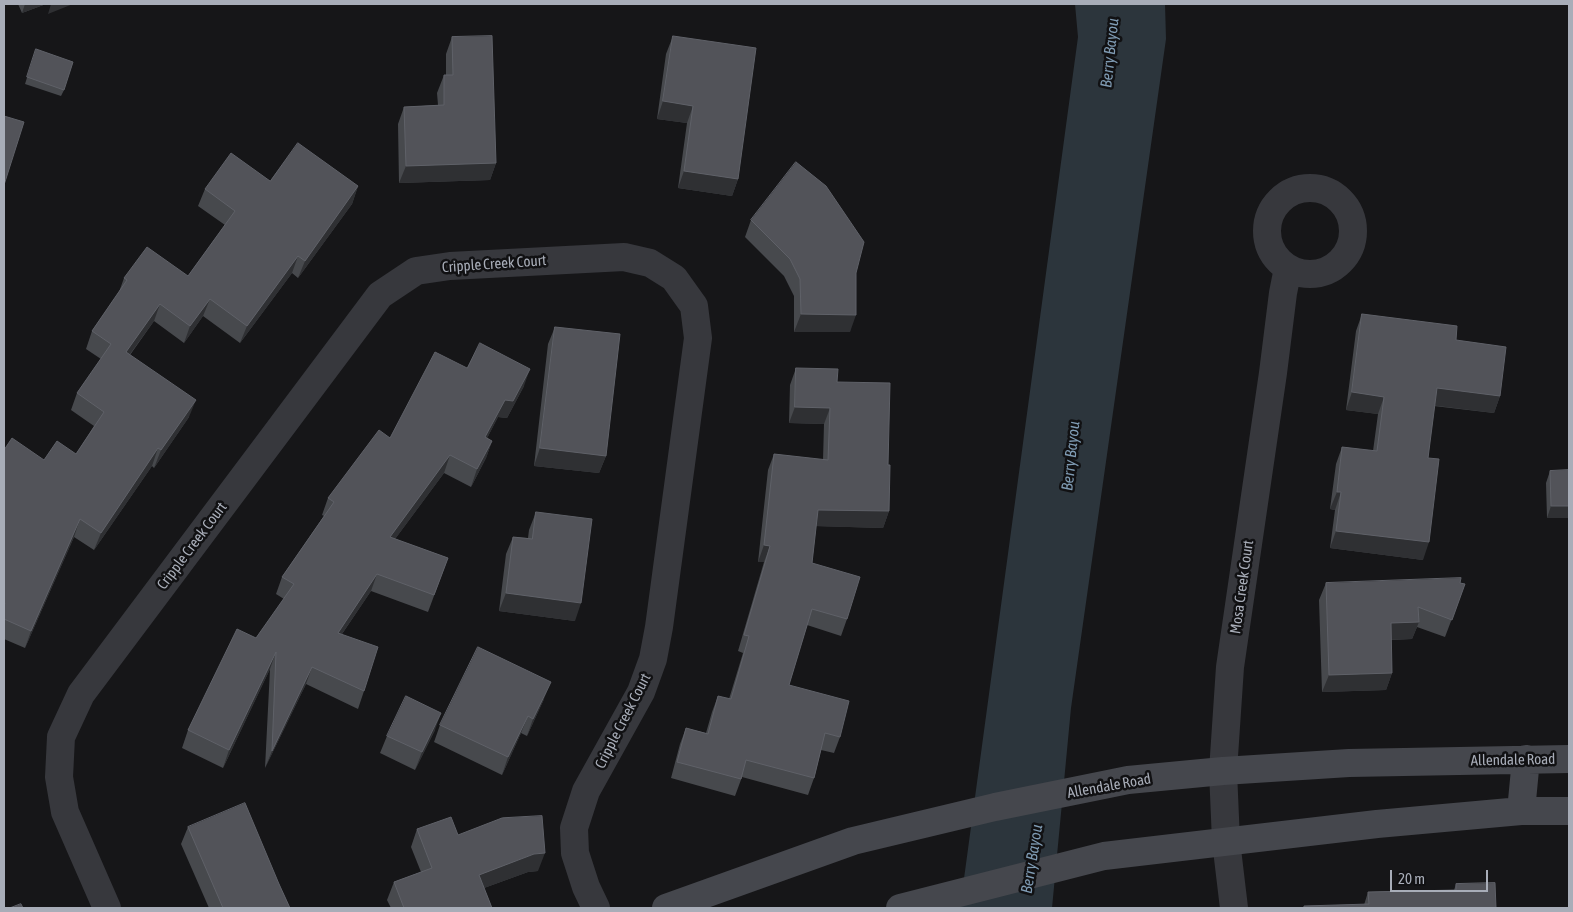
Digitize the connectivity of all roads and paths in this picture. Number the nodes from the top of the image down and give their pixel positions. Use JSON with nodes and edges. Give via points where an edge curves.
{"nodes":[{"id":1,"x":1288,"y":268,"type":"dead end"},
{"id":2,"x":1526,"y":759,"type":"junction"},
{"id":3,"x":1569,"y":759,"type":"edge"},
{"id":4,"x":1223,"y":771,"type":"junction"},
{"id":5,"x":1521,"y":811,"type":"junction"},
{"id":6,"x":1569,"y":811,"type":"edge"},
{"id":7,"x":1226,"y":841,"type":"junction"},
{"id":8,"x":107,"y":908,"type":"edge"},
{"id":9,"x":596,"y":908,"type":"edge"},
{"id":10,"x":666,"y":908,"type":"edge"},
{"id":11,"x":900,"y":908,"type":"edge"},
{"id":12,"x":1234,"y":908,"type":"edge"}],
"edges":[{"from":1,"to":4,"type":"street","name":"Mosa Creek Court","via":[[1230,667]]},
{"from":2,"to":3,"type":"main road","name":"Allendale Road"},
{"from":2,"to":4,"type":"main road","name":"Allendale Road","via":[[1349,763]]},
{"from":2,"to":5,"type":"main road"},
{"from":4,"to":7,"type":"street","name":"Mosa Creek Court"},
{"from":4,"to":10,"type":"main road","name":"Allendale Road","via":[[1128,780],[995,807],[854,841]]},
{"from":5,"to":6,"type":"main road"},
{"from":5,"to":7,"type":"main road"},
{"from":7,"to":11,"type":"main road","via":[[1104,856]]},
{"from":7,"to":12,"type":"street","name":"Mosa Creek Court"},
{"from":8,"to":9,"type":"street","name":"Cripple Creek Court","via":[[65,812],[59,777],[65,728],[81,694],[380,295],[416,271],[450,266],[624,257],[650,263],[674,278],[694,306],[698,338],[652,660],[641,692],[586,791],[574,828],[575,853]]}]}
